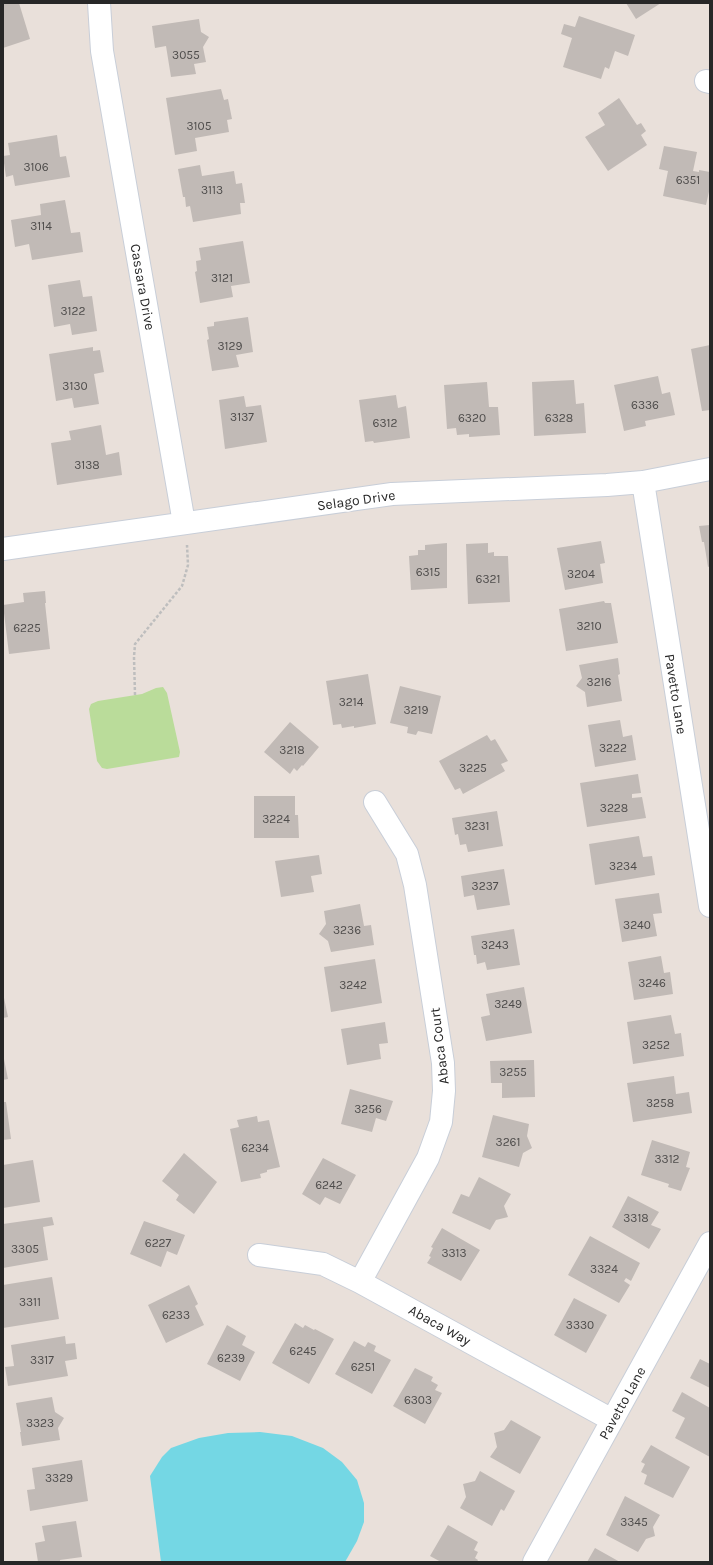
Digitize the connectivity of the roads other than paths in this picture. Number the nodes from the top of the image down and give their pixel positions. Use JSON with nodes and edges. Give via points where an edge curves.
{"nodes":[{"id":1,"x":88,"y":3,"type":"edge"},
{"id":2,"x":99,"y":3,"type":"edge"},
{"id":3,"x":102,"y":51,"type":"junction"},
{"id":4,"x":710,"y":469,"type":"edge"},
{"id":5,"x":643,"y":482,"type":"junction"},
{"id":6,"x":184,"y":523,"type":"junction"},
{"id":7,"x":3,"y":548,"type":"edge"},
{"id":8,"x":375,"y":802,"type":"dead end"},
{"id":9,"x":710,"y":906,"type":"edge"},
{"id":10,"x":710,"y":1243,"type":"edge"},
{"id":11,"x":259,"y":1255,"type":"dead end"},
{"id":12,"x":360,"y":1282,"type":"junction"},
{"id":13,"x":612,"y":1420,"type":"junction"},
{"id":14,"x":534,"y":1562,"type":"edge"}],
"edges":[{"from":1,"to":3,"type":"street","name":"Cassara Drive"},
{"from":2,"to":3,"type":"street","name":"Cassara Drive"},
{"from":3,"to":6,"type":"street","name":"Cassara Drive"},
{"from":4,"to":5,"type":"street","name":"Selago Drive"},
{"from":5,"to":6,"type":"street","name":"Selago Drive","via":[[392,494]]},
{"from":5,"to":9,"type":"street","name":"Pavetto Lane"},
{"from":6,"to":7,"type":"street","name":"Selago Drive"},
{"from":8,"to":12,"type":"street","name":"Abaca Court","via":[[407,854],[415,885],[443,1063],[444,1092],[441,1122],[428,1158]]},
{"from":10,"to":13,"type":"street","name":"Pavetto Lane"},
{"from":11,"to":12,"type":"street","name":"Abaca Way","via":[[323,1264]]},
{"from":12,"to":13,"type":"street","name":"Abaca Way"},
{"from":13,"to":14,"type":"street","name":"Pavetto Lane"}]}
